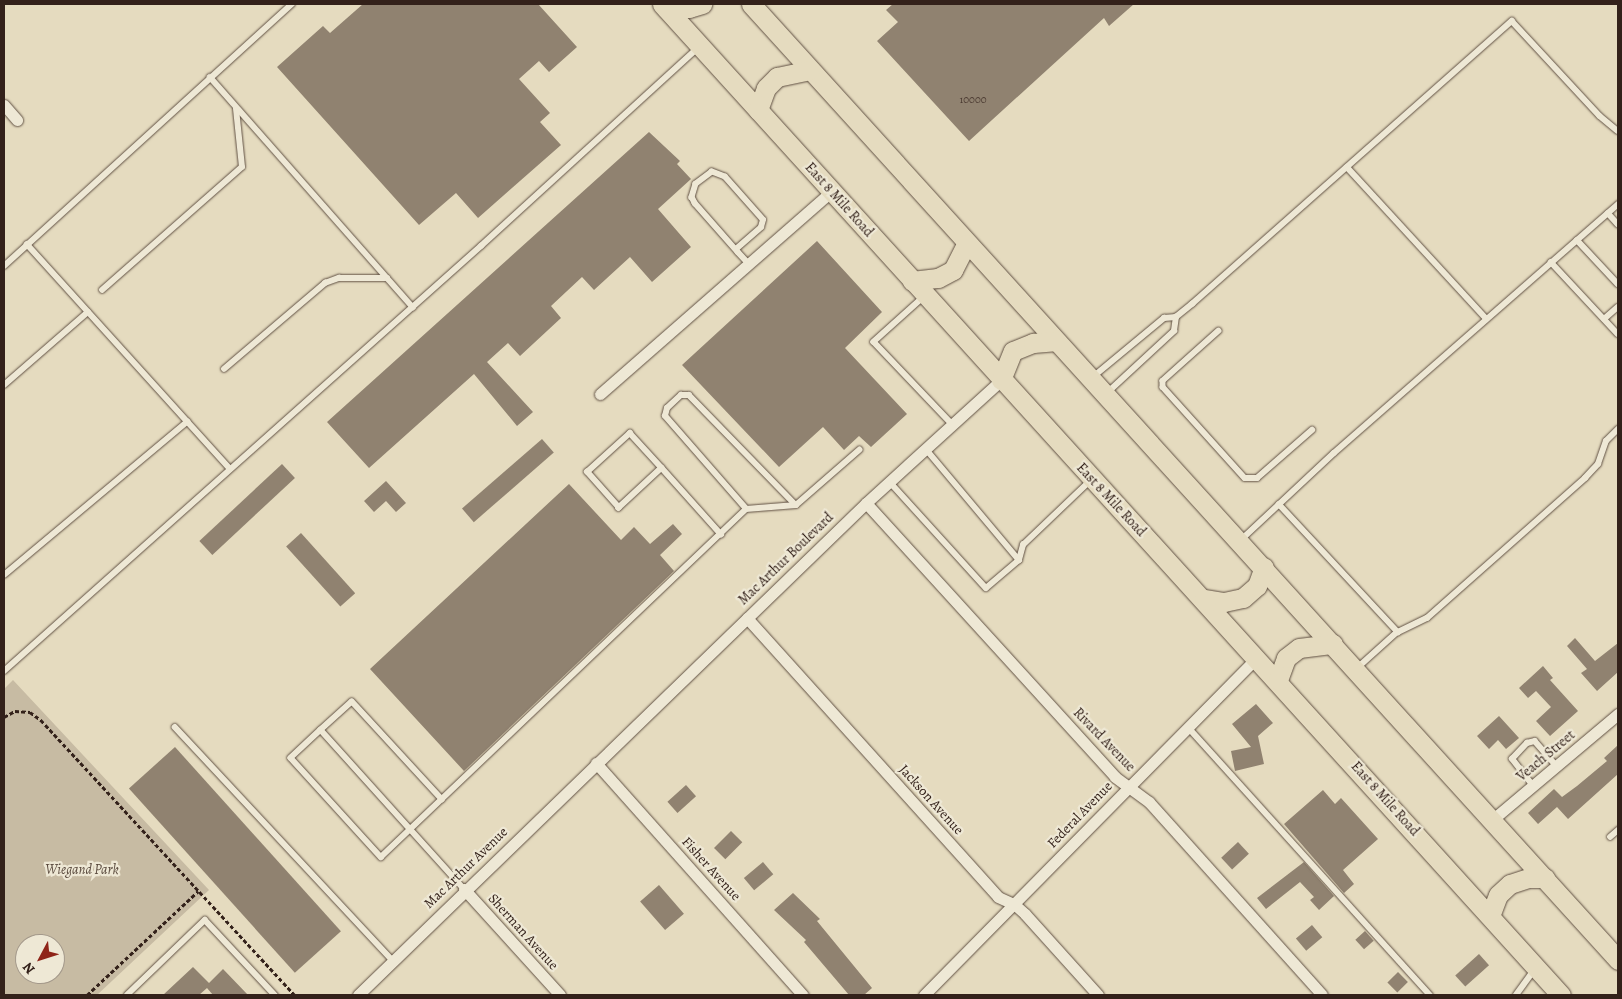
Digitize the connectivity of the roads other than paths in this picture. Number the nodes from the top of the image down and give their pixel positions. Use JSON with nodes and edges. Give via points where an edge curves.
{"nodes":[{"id":1,"x":292,"y":4,"type":"edge"},
{"id":2,"x":702,"y":4,"type":"edge"},
{"id":3,"x":751,"y":4,"type":"edge"},
{"id":4,"x":664,"y":6,"type":"edge"},
{"id":5,"x":700,"y":46,"type":"junction"},
{"id":6,"x":810,"y":70,"type":"junction"},
{"id":7,"x":210,"y":77,"type":"junction"},
{"id":8,"x":4,"y":105,"type":"edge"},
{"id":9,"x":236,"y":108,"type":"junction"},
{"id":10,"x":758,"y":110,"type":"junction"},
{"id":11,"x":17,"y":120,"type":"dead end"},
{"id":12,"x":1618,"y":131,"type":"edge"},
{"id":13,"x":1348,"y":167,"type":"junction"},
{"id":14,"x":831,"y":192,"type":"junction"},
{"id":15,"x":1618,"y":204,"type":"edge"},
{"id":16,"x":1608,"y":213,"type":"junction"},
{"id":17,"x":1618,"y":224,"type":"edge"},
{"id":18,"x":1577,"y":240,"type":"junction"},
{"id":19,"x":27,"y":244,"type":"junction"},
{"id":20,"x":966,"y":244,"type":"junction"},
{"id":21,"x":736,"y":249,"type":"junction"},
{"id":22,"x":1552,"y":262,"type":"junction"},
{"id":23,"x":749,"y":264,"type":"junction"},
{"id":24,"x":4,"y":266,"type":"edge"},
{"id":25,"x":387,"y":278,"type":"junction"},
{"id":26,"x":912,"y":281,"type":"junction"},
{"id":27,"x":1618,"y":284,"type":"edge"},
{"id":28,"x":102,"y":290,"type":"dead end"},
{"id":29,"x":925,"y":296,"type":"junction"},
{"id":30,"x":413,"y":307,"type":"junction"},
{"id":31,"x":1618,"y":307,"type":"edge"},
{"id":32,"x":88,"y":312,"type":"junction"},
{"id":33,"x":1176,"y":317,"type":"junction"},
{"id":34,"x":1486,"y":318,"type":"junction"},
{"id":35,"x":1604,"y":319,"type":"junction"},
{"id":36,"x":1218,"y":331,"type":"dead end"},
{"id":37,"x":1618,"y":334,"type":"edge"},
{"id":38,"x":1054,"y":341,"type":"junction"},
{"id":39,"x":224,"y":369,"type":"dead end"},
{"id":40,"x":1001,"y":380,"type":"junction"},
{"id":41,"x":1090,"y":380,"type":"junction"},
{"id":42,"x":4,"y":385,"type":"edge"},
{"id":43,"x":600,"y":394,"type":"dead end"},
{"id":44,"x":1104,"y":395,"type":"junction"},
{"id":45,"x":187,"y":422,"type":"junction"},
{"id":46,"x":952,"y":424,"type":"junction"},
{"id":47,"x":1618,"y":429,"type":"edge"},
{"id":48,"x":1312,"y":430,"type":"dead end"},
{"id":49,"x":926,"y":449,"type":"junction"},
{"id":50,"x":859,"y":450,"type":"dead end"},
{"id":51,"x":662,"y":468,"type":"junction"},
{"id":52,"x":230,"y":470,"type":"junction"},
{"id":53,"x":1092,"y":479,"type":"junction"},
{"id":54,"x":890,"y":482,"type":"junction"},
{"id":55,"x":866,"y":503,"type":"junction"},
{"id":56,"x":1279,"y":504,"type":"junction"},
{"id":57,"x":796,"y":505,"type":"junction"},
{"id":58,"x":746,"y":509,"type":"junction"},
{"id":59,"x":721,"y":534,"type":"junction"},
{"id":60,"x":1240,"y":541,"type":"junction"},
{"id":61,"x":1019,"y":560,"type":"junction"},
{"id":62,"x":1264,"y":567,"type":"junction"},
{"id":63,"x":4,"y":576,"type":"edge"},
{"id":64,"x":1204,"y":600,"type":"junction"},
{"id":65,"x":747,"y":618,"type":"junction"},
{"id":66,"x":1398,"y":632,"type":"junction"},
{"id":67,"x":1334,"y":644,"type":"junction"},
{"id":68,"x":1257,"y":657,"type":"junction"},
{"id":69,"x":1356,"y":669,"type":"junction"},
{"id":70,"x":4,"y":671,"type":"edge"},
{"id":71,"x":1278,"y":680,"type":"junction"},
{"id":72,"x":1618,"y":714,"type":"edge"},
{"id":73,"x":175,"y":727,"type":"dead end"},
{"id":74,"x":1188,"y":727,"type":"junction"},
{"id":75,"x":321,"y":730,"type":"junction"},
{"id":76,"x":596,"y":763,"type":"junction"},
{"id":77,"x":1557,"y":766,"type":"junction"},
{"id":78,"x":1129,"y":786,"type":"junction"},
{"id":79,"x":1533,"y":786,"type":"junction"},
{"id":80,"x":442,"y":800,"type":"junction"},
{"id":81,"x":1492,"y":820,"type":"junction"},
{"id":82,"x":412,"y":830,"type":"junction"},
{"id":83,"x":1618,"y":830,"type":"edge"},
{"id":84,"x":1610,"y":837,"type":"dead end"},
{"id":85,"x":1545,"y":878,"type":"junction"},
{"id":86,"x":464,"y":889,"type":"junction"},
{"id":87,"x":1014,"y":904,"type":"junction"},
{"id":88,"x":1490,"y":916,"type":"junction"},
{"id":89,"x":1615,"y":951,"type":"edge"},
{"id":90,"x":394,"y":961,"type":"junction"},
{"id":91,"x":1536,"y":968,"type":"junction"},
{"id":92,"x":127,"y":995,"type":"edge"},
{"id":93,"x":275,"y":995,"type":"edge"},
{"id":94,"x":358,"y":995,"type":"edge"},
{"id":95,"x":560,"y":995,"type":"edge"},
{"id":96,"x":803,"y":995,"type":"edge"},
{"id":97,"x":924,"y":995,"type":"edge"},
{"id":98,"x":1098,"y":995,"type":"edge"},
{"id":99,"x":1322,"y":995,"type":"edge"},
{"id":100,"x":1430,"y":995,"type":"edge"},
{"id":101,"x":1516,"y":995,"type":"edge"},
{"id":102,"x":1561,"y":995,"type":"edge"}],
"edges":[{"from":1,"to":7,"type":"lane"},
{"from":2,"to":4,"type":"highway","via":[[689,8]]},
{"from":3,"to":6,"type":"highway"},
{"from":4,"to":5,"type":"highway","name":"East 8 Mile Road"},
{"from":5,"to":10,"type":"highway","name":"East 8 Mile Road"},
{"from":5,"to":30,"type":"lane"},
{"from":6,"to":10,"type":"highway","via":[[777,77],[766,88]]},
{"from":6,"to":20,"type":"highway"},
{"from":7,"to":9,"type":"lane"},
{"from":7,"to":19,"type":"lane"},
{"from":8,"to":11,"type":"street"},
{"from":9,"to":25,"type":"lane"},
{"from":9,"to":28,"type":"lane","via":[[242,166]]},
{"from":10,"to":14,"type":"highway","name":"East 8 Mile Road"},
{"from":12,"to":13,"type":"lane","via":[[1600,116],[1512,21]]},
{"from":13,"to":33,"type":"lane"},
{"from":13,"to":34,"type":"lane"},
{"from":14,"to":23,"type":"street"},
{"from":14,"to":26,"type":"highway","name":"East 8 Mile Road"},
{"from":15,"to":16,"type":"lane"},
{"from":16,"to":17,"type":"lane"},
{"from":16,"to":18,"type":"lane"},
{"from":18,"to":22,"type":"lane"},
{"from":18,"to":27,"type":"lane"},
{"from":19,"to":24,"type":"lane"},
{"from":19,"to":32,"type":"lane"},
{"from":20,"to":26,"type":"highway","via":[[953,270],[938,278]]},
{"from":20,"to":38,"type":"highway"},
{"from":21,"to":21,"type":"lane","via":[[692,197],[696,184],[712,172],[725,177],[763,220],[761,226]]},
{"from":21,"to":23,"type":"lane"},
{"from":22,"to":34,"type":"lane"},
{"from":22,"to":35,"type":"lane"},
{"from":23,"to":43,"type":"street"},
{"from":25,"to":30,"type":"lane"},
{"from":25,"to":39,"type":"lane","via":[[339,278],[325,283]]},
{"from":26,"to":29,"type":"highway","name":"East 8 Mile Road"},
{"from":29,"to":40,"type":"highway","name":"East 8 Mile Road"},
{"from":29,"to":46,"type":"lane","via":[[874,342]]},
{"from":30,"to":52,"type":"lane"},
{"from":31,"to":35,"type":"lane"},
{"from":32,"to":42,"type":"lane"},
{"from":32,"to":45,"type":"lane"},
{"from":33,"to":41,"type":"lane","via":[[1164,318]]},
{"from":33,"to":44,"type":"lane","via":[[1174,331]]},
{"from":34,"to":56,"type":"lane"},
{"from":35,"to":37,"type":"lane"},
{"from":36,"to":48,"type":"lane","via":[[1163,381],[1163,387],[1245,478],[1257,478]]},
{"from":38,"to":40,"type":"highway","via":[[1033,343],[1013,351]]},
{"from":38,"to":41,"type":"highway"},
{"from":40,"to":46,"type":"street","name":"Mac Arthur Boulevard"},
{"from":40,"to":53,"type":"highway","name":"East 8 Mile Road"},
{"from":41,"to":44,"type":"highway"},
{"from":44,"to":60,"type":"highway"},
{"from":45,"to":52,"type":"lane"},
{"from":45,"to":63,"type":"lane"},
{"from":46,"to":49,"type":"street","name":"Mac Arthur Boulevard"},
{"from":47,"to":66,"type":"lane","via":[[1606,441],[1598,464],[1578,484],[1427,618]]},
{"from":49,"to":54,"type":"street","name":"Mac Arthur Boulevard"},
{"from":49,"to":61,"type":"lane"},
{"from":50,"to":57,"type":"lane"},
{"from":51,"to":51,"type":"lane","via":[[630,433],[587,472],[619,508]]},
{"from":51,"to":59,"type":"lane"},
{"from":52,"to":70,"type":"lane"},
{"from":53,"to":61,"type":"lane","via":[[1023,545]]},
{"from":53,"to":64,"type":"highway","name":"East 8 Mile Road"},
{"from":54,"to":55,"type":"street","name":"Mac Arthur Boulevard"},
{"from":54,"to":61,"type":"lane","via":[[986,588]]},
{"from":55,"to":65,"type":"street","name":"Mac Arthur Boulevard"},
{"from":55,"to":78,"type":"street","name":"Rivard Avenue","via":[[1115,777]]},
{"from":56,"to":60,"type":"lane"},
{"from":56,"to":66,"type":"lane"},
{"from":57,"to":58,"type":"lane"},
{"from":57,"to":58,"type":"lane","via":[[689,395],[681,395],[667,408],[665,416]]},
{"from":58,"to":59,"type":"lane"},
{"from":59,"to":80,"type":"lane"},
{"from":60,"to":62,"type":"highway"},
{"from":62,"to":64,"type":"highway","via":[[1257,586],[1243,598],[1224,602]]},
{"from":62,"to":67,"type":"highway"},
{"from":64,"to":68,"type":"highway","name":"East 8 Mile Road"},
{"from":65,"to":76,"type":"street","name":"Mac Arthur Boulevard"},
{"from":65,"to":87,"type":"street","name":"Jackson Avenue","via":[[998,897]]},
{"from":66,"to":69,"type":"lane"},
{"from":67,"to":69,"type":"highway"},
{"from":67,"to":71,"type":"highway","via":[[1299,648],[1286,658]]},
{"from":68,"to":71,"type":"highway","name":"East 8 Mile Road"},
{"from":68,"to":74,"type":"street","name":"Federal Avenue"},
{"from":69,"to":81,"type":"highway"},
{"from":71,"to":88,"type":"highway","name":"East 8 Mile Road"},
{"from":72,"to":77,"type":"street","name":"Veach Street"},
{"from":73,"to":90,"type":"lane"},
{"from":74,"to":78,"type":"street","name":"Federal Avenue"},
{"from":74,"to":100,"type":"lane"},
{"from":75,"to":80,"type":"lane","via":[[352,702]]},
{"from":75,"to":82,"type":"lane"},
{"from":75,"to":82,"type":"lane","via":[[291,758],[381,858]]},
{"from":76,"to":86,"type":"street","name":"Mac Arthur Avenue"},
{"from":76,"to":96,"type":"street","name":"Fisher Avenue"},
{"from":77,"to":79,"type":"street","name":"Veach Street"},
{"from":77,"to":79,"type":"lane","via":[[1535,741],[1527,743],[1512,759]]},
{"from":78,"to":87,"type":"street","name":"Federal Avenue"},
{"from":78,"to":99,"type":"street","name":"Rivard Avenue","via":[[1149,802]]},
{"from":79,"to":81,"type":"street","name":"Veach Street"},
{"from":80,"to":82,"type":"lane"},
{"from":81,"to":85,"type":"highway"},
{"from":82,"to":86,"type":"lane"},
{"from":83,"to":84,"type":"lane"},
{"from":85,"to":88,"type":"highway","via":[[1529,878],[1510,884],[1498,895]]},
{"from":85,"to":89,"type":"highway"},
{"from":86,"to":90,"type":"street","name":"Mac Arthur Avenue"},
{"from":86,"to":95,"type":"street","name":"Sherman Avenue"},
{"from":87,"to":97,"type":"street","name":"Federal Avenue"},
{"from":87,"to":98,"type":"street","name":"Jackson Avenue"},
{"from":88,"to":91,"type":"highway","name":"East 8 Mile Road"},
{"from":90,"to":94,"type":"street","name":"Mac Arthur Avenue"},
{"from":91,"to":101,"type":"lane"},
{"from":91,"to":102,"type":"highway","name":"East 8 Mile Road"},
{"from":92,"to":93,"type":"lane","via":[[205,920]]}]}
